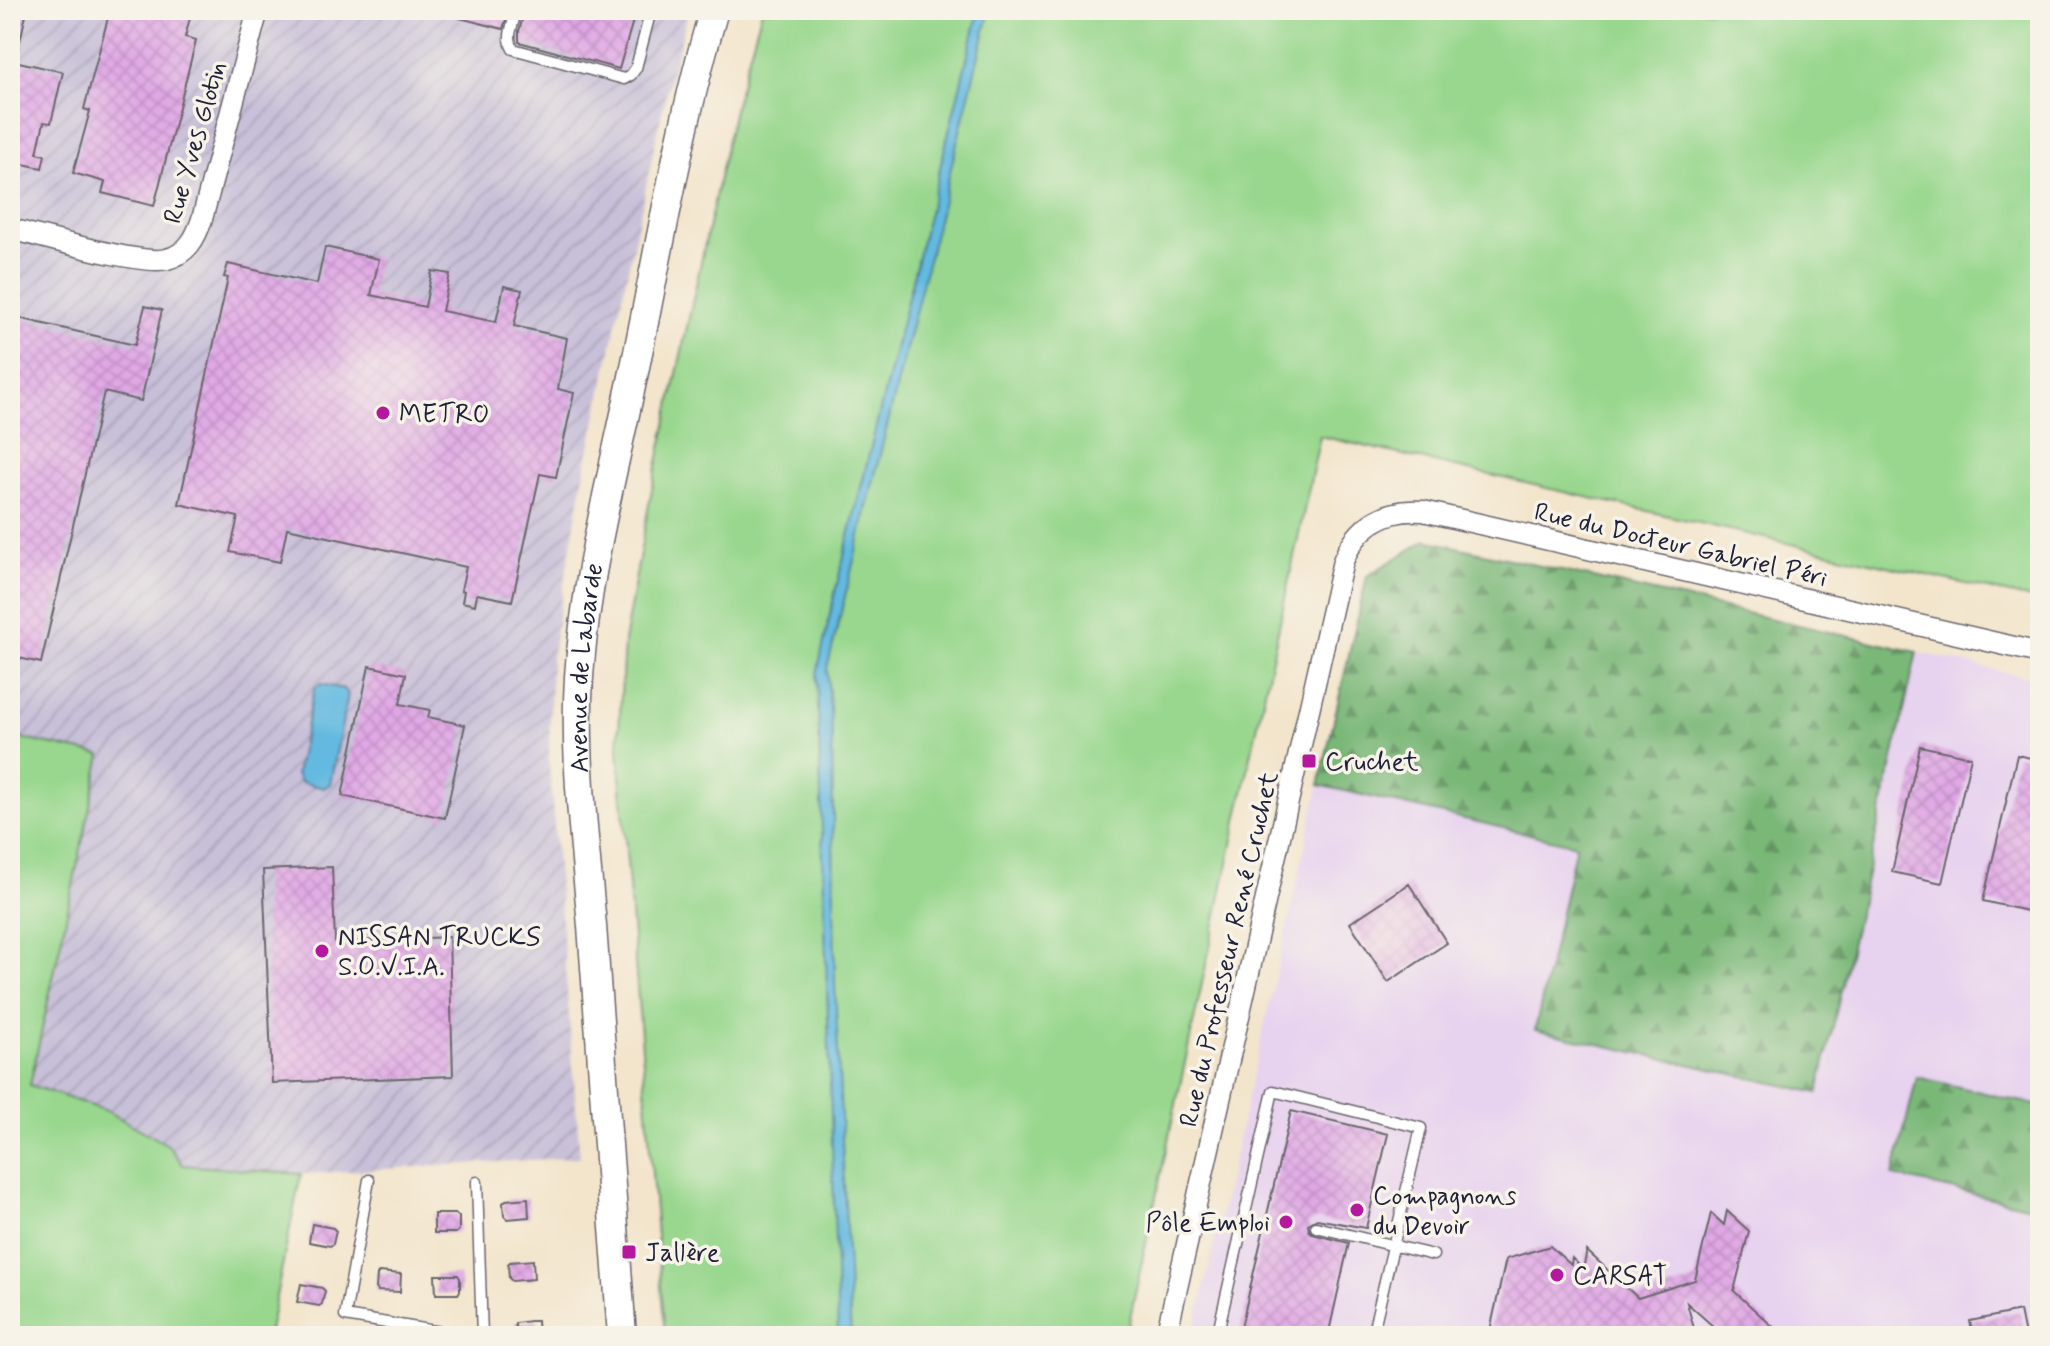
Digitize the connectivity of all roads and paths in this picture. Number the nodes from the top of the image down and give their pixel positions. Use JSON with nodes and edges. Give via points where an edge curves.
{"nodes":[{"id":1,"x":258,"y":10,"type":"edge"},
{"id":2,"x":517,"y":10,"type":"edge"},
{"id":3,"x":651,"y":10,"type":"edge"},
{"id":4,"x":714,"y":10,"type":"edge"},
{"id":5,"x":10,"y":229,"type":"edge"},
{"id":6,"x":1340,"y":573,"type":"joint"},
{"id":7,"x":2040,"y":653,"type":"edge"},
{"id":8,"x":369,"y":1180,"type":"dead end"},
{"id":9,"x":477,"y":1182,"type":"dead end"},
{"id":10,"x":1316,"y":1227,"type":"dead end"},
{"id":11,"x":1393,"y":1245,"type":"junction"},
{"id":12,"x":1433,"y":1255,"type":"dead end"},
{"id":13,"x":465,"y":1336,"type":"edge"},
{"id":14,"x":473,"y":1336,"type":"edge"},
{"id":15,"x":482,"y":1336,"type":"edge"},
{"id":16,"x":622,"y":1336,"type":"edge"},
{"id":17,"x":1166,"y":1336,"type":"edge"},
{"id":18,"x":1217,"y":1336,"type":"edge"},
{"id":19,"x":1372,"y":1336,"type":"edge"}],
"edges":[{"from":1,"to":5,"type":"street","name":"Rue Yves Glotin","via":[[198,234],[189,246],[166,260],[140,259]]},
{"from":2,"to":3,"type":"lane","via":[[509,42],[513,49],[624,79],[636,68]]},
{"from":4,"to":16,"type":"main road","name":"Avenue de Labarde","via":[[670,186],[602,524],[579,677],[580,781]]},
{"from":6,"to":7,"type":"street","name":"Rue du Docteur Gabriel Péri","via":[[1347,549],[1372,521],[1396,512],[1423,511]]},
{"from":6,"to":17,"type":"street","name":"Rue du Professeur René Cruchet"},
{"from":8,"to":13,"type":"lane","via":[[345,1316]]},
{"from":9,"to":15,"type":"lane"},
{"from":10,"to":11,"type":"lane"},
{"from":11,"to":12,"type":"lane"},
{"from":11,"to":18,"type":"lane","via":[[1421,1128],[1273,1091]]},
{"from":11,"to":19,"type":"lane"},
{"from":13,"to":14,"type":"lane"}]}
